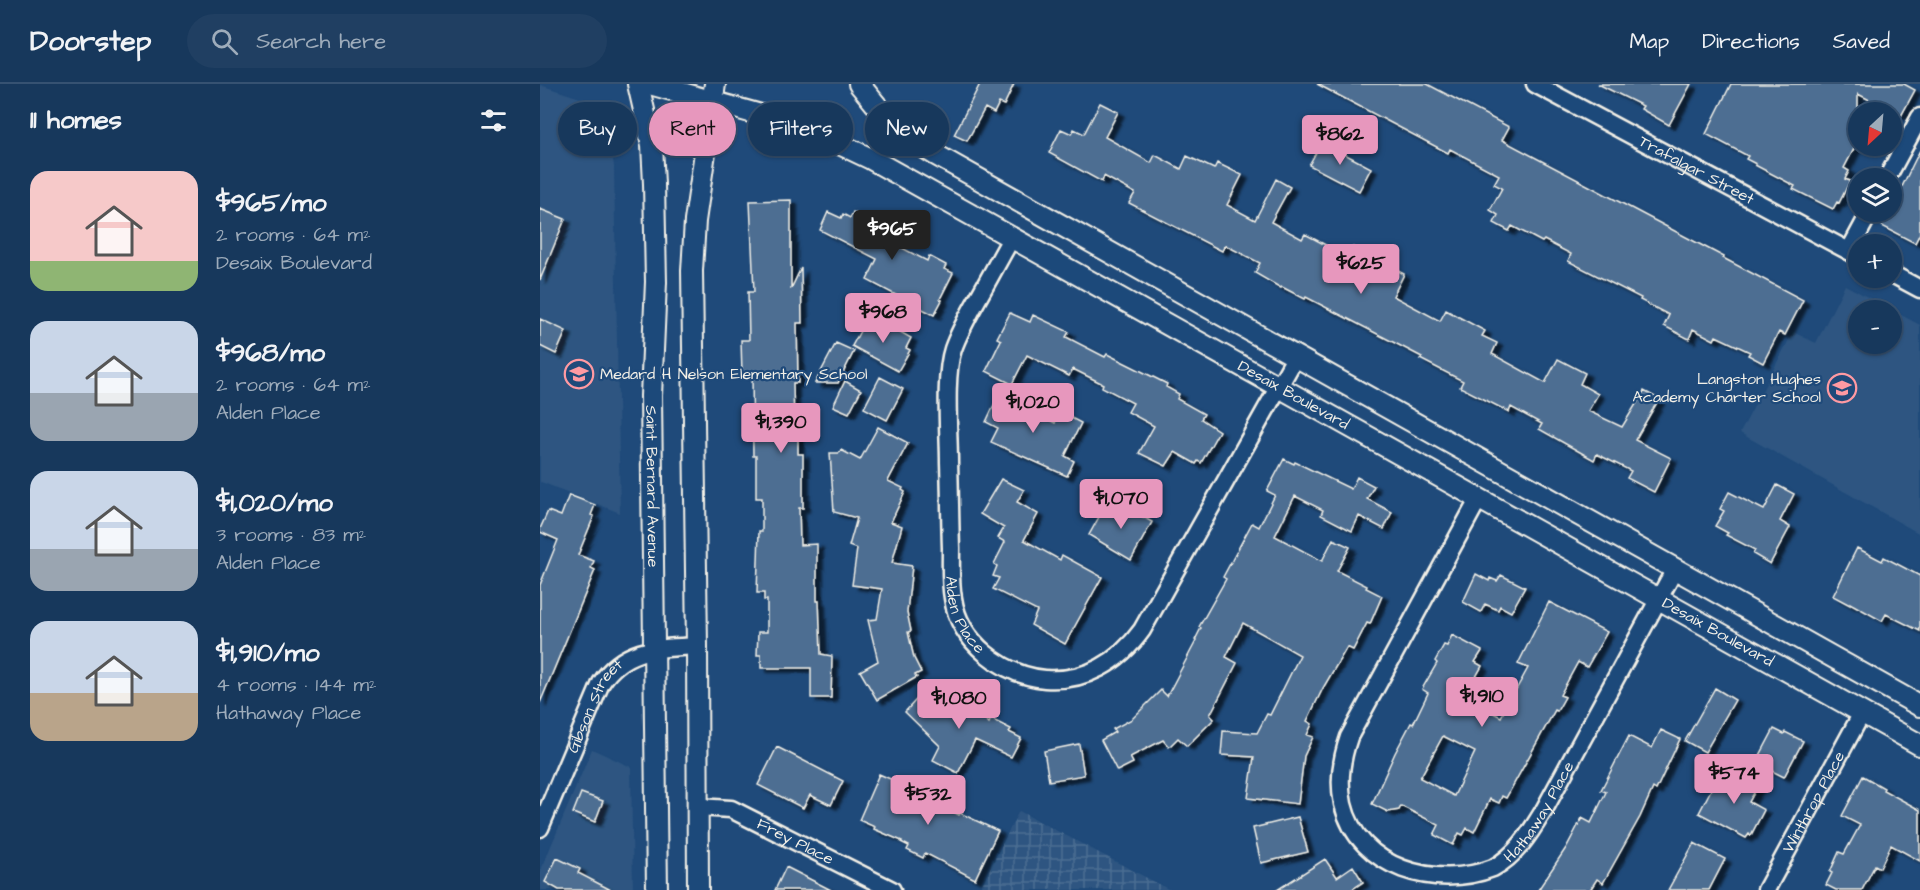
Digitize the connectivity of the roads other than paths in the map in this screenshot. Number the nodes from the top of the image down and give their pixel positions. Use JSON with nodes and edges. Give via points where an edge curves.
{"nodes":[{"id":1,"x":638,"y":84,"type":"edge"},
{"id":2,"x":650,"y":84,"type":"edge"},
{"id":3,"x":858,"y":84,"type":"edge"},
{"id":4,"x":1535,"y":84,"type":"edge"},
{"id":5,"x":1564,"y":91,"type":"edge"},
{"id":6,"x":714,"y":93,"type":"edge"},
{"id":7,"x":1920,"y":117,"type":"edge"},
{"id":8,"x":1892,"y":168,"type":"edge"},
{"id":9,"x":1012,"y":237,"type":"junction"},
{"id":10,"x":1848,"y":250,"type":"edge"},
{"id":11,"x":1902,"y":279,"type":"edge"},
{"id":12,"x":1920,"y":289,"type":"edge"},
{"id":13,"x":1296,"y":356,"type":"junction"},
{"id":14,"x":1279,"y":387,"type":"junction"},
{"id":15,"x":1479,"y":498,"type":"junction"},
{"id":16,"x":1675,"y":569,"type":"junction"},
{"id":17,"x":1659,"y":599,"type":"junction"},
{"id":18,"x":697,"y":646,"type":"junction"},
{"id":19,"x":655,"y":648,"type":"junction"},
{"id":20,"x":1920,"y":706,"type":"edge"},
{"id":21,"x":1862,"y":712,"type":"junction"},
{"id":22,"x":1920,"y":745,"type":"edge"},
{"id":23,"x":697,"y":807,"type":"junction"},
{"id":24,"x":540,"y":828,"type":"edge"},
{"id":25,"x":657,"y":890,"type":"edge"},
{"id":26,"x":698,"y":890,"type":"edge"},
{"id":27,"x":892,"y":890,"type":"edge"},
{"id":28,"x":1766,"y":890,"type":"edge"}],
"edges":[{"from":1,"to":19,"type":"street","name":"Saint Bernard Avenue","via":[[652,145],[654,184],[656,282],[651,396]]},
{"from":2,"to":6,"type":"street","name":"Desaix Boulevard"},
{"from":3,"to":13,"type":"street","name":"Desaix Boulevard","via":[[906,136],[936,156]]},
{"from":4,"to":5,"type":"street","name":"Trafalgar Street"},
{"from":5,"to":10,"type":"street","name":"Trafalgar Street"},
{"from":6,"to":9,"type":"street","name":"Desaix Boulevard","via":[[841,144]]},
{"from":6,"to":18,"type":"street","via":[[695,221],[692,271]]},
{"from":7,"to":8,"type":"street"},
{"from":9,"to":14,"type":"street","name":"Desaix Boulevard"},
{"from":9,"to":14,"type":"street","name":"Alden Place","via":[[952,351],[948,402],[953,599],[971,639],[1004,667],[1037,678],[1063,679],[1089,674],[1125,651],[1142,630]]},
{"from":11,"to":12,"type":"street"},
{"from":13,"to":14,"type":"street","name":"Alden Place"},
{"from":13,"to":16,"type":"street","name":"Desaix Boulevard"},
{"from":14,"to":15,"type":"street","name":"Desaix Boulevard"},
{"from":15,"to":17,"type":"street","name":"Desaix Boulevard"},
{"from":15,"to":17,"type":"street","name":"Hathaway Place","via":[[1343,753],[1341,788],[1350,823],[1370,851],[1399,872],[1433,881],[1468,878],[1493,868],[1520,846],[1544,810]]},
{"from":16,"to":17,"type":"street","name":"Hathaway Place"},
{"from":16,"to":20,"type":"street","name":"Desaix Boulevard"},
{"from":17,"to":21,"type":"street","name":"Desaix Boulevard"},
{"from":18,"to":19,"type":"street","name":"Gibson Street"},
{"from":18,"to":23,"type":"street"},
{"from":19,"to":24,"type":"street","name":"Gibson Street","via":[[619,662],[605,677]]},
{"from":19,"to":25,"type":"street","name":"Saint Bernard Avenue"},
{"from":21,"to":22,"type":"street","name":"Desaix Boulevard"},
{"from":21,"to":28,"type":"street","name":"Winthrop Place"},
{"from":23,"to":26,"type":"street"},
{"from":23,"to":27,"type":"street","name":"Frey Place","via":[[731,809]]}]}
